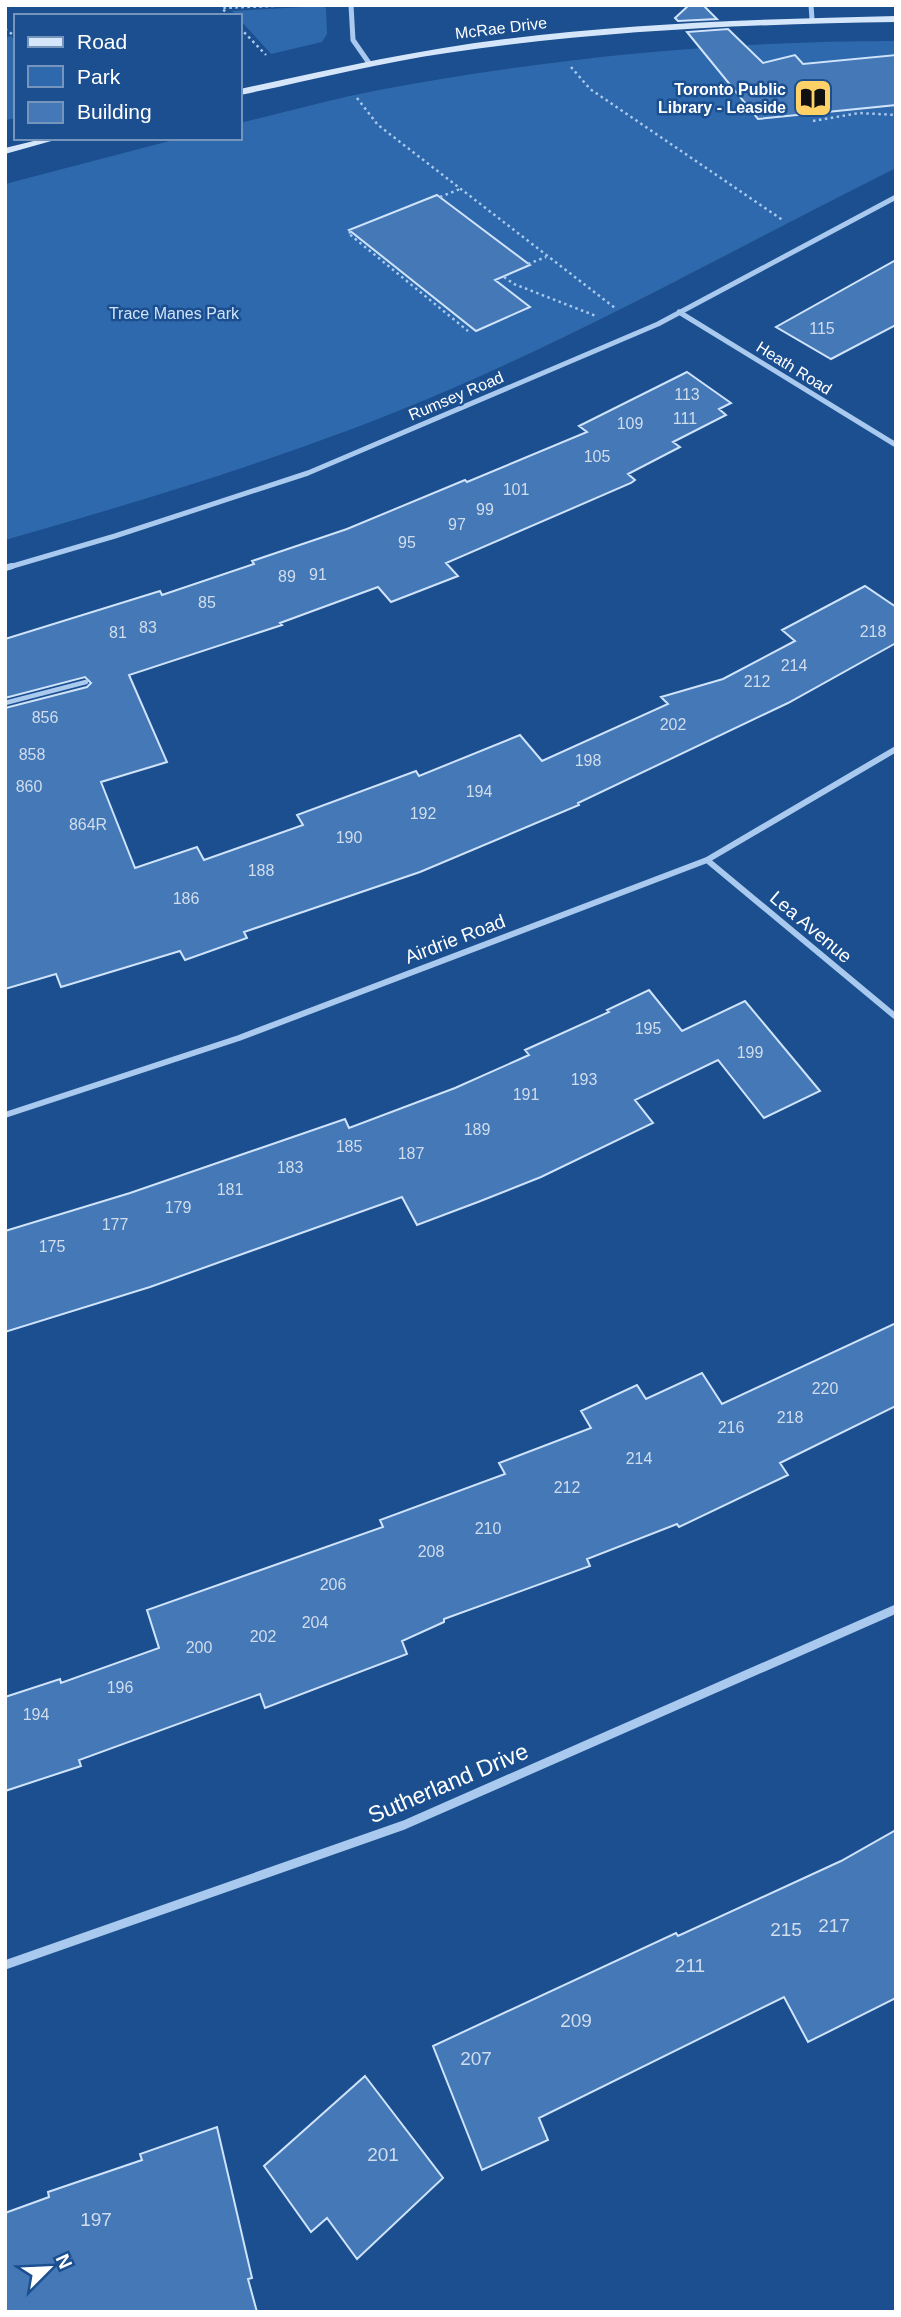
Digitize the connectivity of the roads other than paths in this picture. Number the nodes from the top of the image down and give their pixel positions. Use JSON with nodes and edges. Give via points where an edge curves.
{"nodes":[{"id":1,"x":351,"y":5,"type":"edge"},
{"id":2,"x":811,"y":5,"type":"edge"},
{"id":3,"x":812,"y":19,"type":"junction"},
{"id":4,"x":896,"y":19,"type":"edge"},
{"id":5,"x":369,"y":64,"type":"junction"},
{"id":6,"x":242,"y":92,"type":"edge"},
{"id":7,"x":50,"y":140,"type":"edge"},
{"id":8,"x":5,"y":151,"type":"edge"},
{"id":9,"x":896,"y":197,"type":"edge"},
{"id":10,"x":679,"y":312,"type":"junction"},
{"id":11,"x":896,"y":445,"type":"edge"},
{"id":12,"x":5,"y":568,"type":"edge"},
{"id":13,"x":86,"y":682,"type":"dead end"},
{"id":14,"x":5,"y":703,"type":"edge"},
{"id":15,"x":896,"y":749,"type":"edge"},
{"id":16,"x":707,"y":860,"type":"junction"},
{"id":17,"x":896,"y":1017,"type":"edge"},
{"id":18,"x":5,"y":1115,"type":"edge"},
{"id":19,"x":896,"y":1609,"type":"edge"},
{"id":20,"x":5,"y":1965,"type":"edge"}],
"edges":[{"from":1,"to":5,"type":"street","via":[[353,40]]},
{"from":2,"to":3,"type":"street"},
{"from":3,"to":4,"type":"street","name":"McRae Drive"},
{"from":3,"to":5,"type":"street","name":"McRae Drive","via":[[533,39]]},
{"from":5,"to":6,"type":"street","name":"McRae Drive"},
{"from":7,"to":8,"type":"street"},
{"from":9,"to":10,"type":"street","name":"Rumsey Road"},
{"from":10,"to":11,"type":"street","name":"Heath Road"},
{"from":10,"to":12,"type":"street","name":"Rumsey Road","via":[[308,473]]},
{"from":13,"to":14,"type":"lane"},
{"from":15,"to":16,"type":"street","name":"Airdrie Road"},
{"from":16,"to":17,"type":"street","name":"Lea Avenue"},
{"from":16,"to":18,"type":"street","name":"Airdrie Road","via":[[239,1038]]},
{"from":19,"to":20,"type":"street","name":"Sutherland Drive","via":[[404,1825]]}]}
